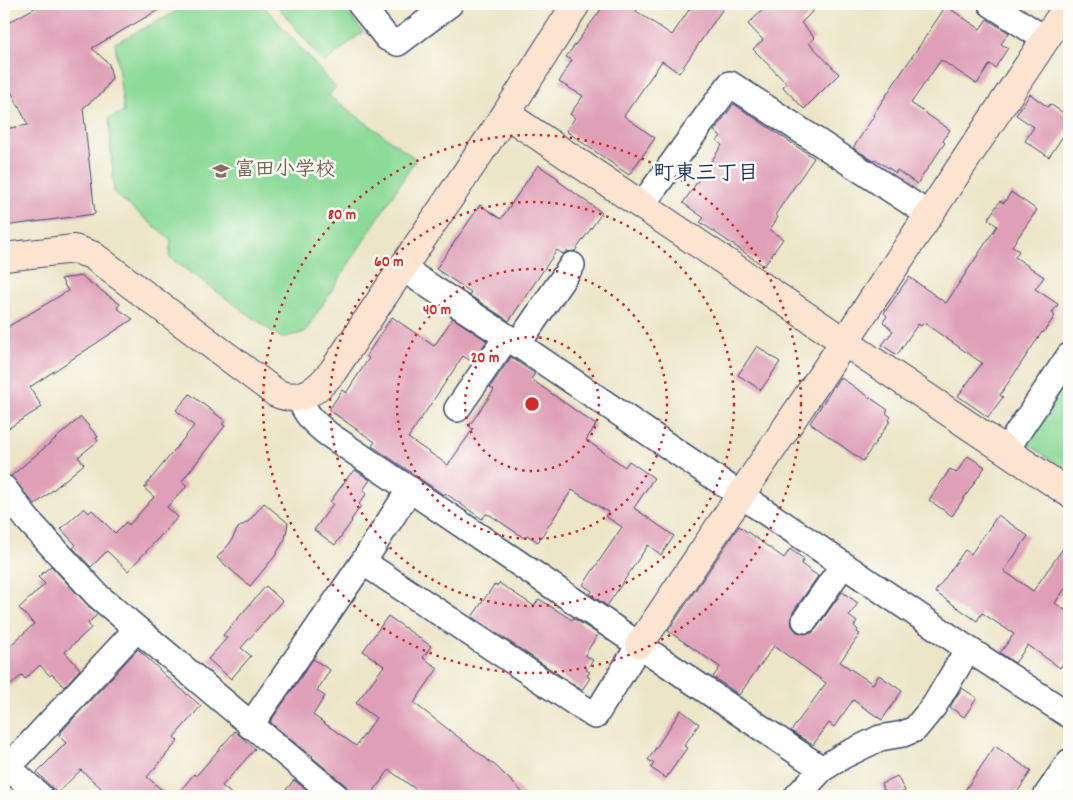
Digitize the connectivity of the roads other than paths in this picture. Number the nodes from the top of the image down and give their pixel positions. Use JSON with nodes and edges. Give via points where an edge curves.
{"nodes":[{"id":1,"x":360,"y":4,"type":"edge"},
{"id":2,"x":450,"y":4,"type":"edge"},
{"id":3,"x":576,"y":4,"type":"edge"},
{"id":4,"x":991,"y":4,"type":"edge"},
{"id":5,"x":1069,"y":4,"type":"edge"},
{"id":6,"x":1045,"y":39,"type":"junction"},
{"id":7,"x":506,"y":114,"type":"junction"},
{"id":8,"x":642,"y":205,"type":"junction"},
{"id":9,"x":928,"y":214,"type":"junction"},
{"id":10,"x":4,"y":257,"type":"edge"},
{"id":11,"x":572,"y":265,"type":"dead end"},
{"id":12,"x":402,"y":268,"type":"junction"},
{"id":13,"x":513,"y":340,"type":"junction"},
{"id":14,"x":845,"y":341,"type":"junction"},
{"id":15,"x":1069,"y":356,"type":"edge"},
{"id":16,"x":299,"y":397,"type":"junction"},
{"id":17,"x":457,"y":409,"type":"dead end"},
{"id":18,"x":1006,"y":450,"type":"junction"},
{"id":19,"x":4,"y":488,"type":"edge"},
{"id":20,"x":410,"y":489,"type":"junction"},
{"id":21,"x":1069,"y":493,"type":"edge"},
{"id":22,"x":741,"y":495,"type":"junction"},
{"id":23,"x":363,"y":562,"type":"junction"},
{"id":24,"x":843,"y":565,"type":"junction"},
{"id":25,"x":805,"y":620,"type":"dead end"},
{"id":26,"x":136,"y":630,"type":"junction"},
{"id":27,"x":640,"y":644,"type":"junction"},
{"id":28,"x":968,"y":649,"type":"junction"},
{"id":29,"x":1069,"y":715,"type":"edge"},
{"id":30,"x":250,"y":726,"type":"junction"},
{"id":31,"x":1069,"y":762,"type":"edge"},
{"id":32,"x":822,"y":769,"type":"junction"},
{"id":33,"x":6,"y":770,"type":"edge"},
{"id":34,"x":40,"y":796,"type":"edge"},
{"id":35,"x":336,"y":796,"type":"edge"},
{"id":36,"x":797,"y":796,"type":"edge"},
{"id":37,"x":1046,"y":796,"type":"edge"}],
"edges":[{"from":1,"to":2,"type":"street","via":[[387,38],[398,43]]},
{"from":3,"to":7,"type":"street"},
{"from":4,"to":6,"type":"street"},
{"from":5,"to":6,"type":"street"},
{"from":6,"to":9,"type":"street"},
{"from":7,"to":8,"type":"street"},
{"from":7,"to":12,"type":"street"},
{"from":8,"to":9,"type":"street","via":[[730,84]]},
{"from":8,"to":14,"type":"street"},
{"from":9,"to":14,"type":"street"},
{"from":10,"to":16,"type":"street","via":[[74,249],[92,255],[276,393]]},
{"from":11,"to":13,"type":"street"},
{"from":12,"to":13,"type":"street"},
{"from":12,"to":16,"type":"street","via":[[333,372],[316,390]]},
{"from":13,"to":17,"type":"street"},
{"from":13,"to":22,"type":"street"},
{"from":14,"to":18,"type":"street"},
{"from":14,"to":22,"type":"street"},
{"from":15,"to":18,"type":"street"},
{"from":16,"to":20,"type":"street","via":[[303,409],[320,428]]},
{"from":18,"to":21,"type":"street"},
{"from":19,"to":26,"type":"street","via":[[27,519],[98,596]]},
{"from":20,"to":23,"type":"street"},
{"from":20,"to":27,"type":"street"},
{"from":22,"to":24,"type":"street"},
{"from":22,"to":27,"type":"street"},
{"from":23,"to":27,"type":"street","via":[[594,716]]},
{"from":23,"to":30,"type":"street"},
{"from":24,"to":25,"type":"street"},
{"from":24,"to":28,"type":"street"},
{"from":26,"to":30,"type":"street"},
{"from":26,"to":33,"type":"street"},
{"from":27,"to":32,"type":"street"},
{"from":28,"to":29,"type":"street"},
{"from":28,"to":32,"type":"street","via":[[934,706],[915,729],[880,738]]},
{"from":30,"to":35,"type":"street"},
{"from":31,"to":37,"type":"street"},
{"from":32,"to":36,"type":"street"},
{"from":33,"to":34,"type":"street"}]}
